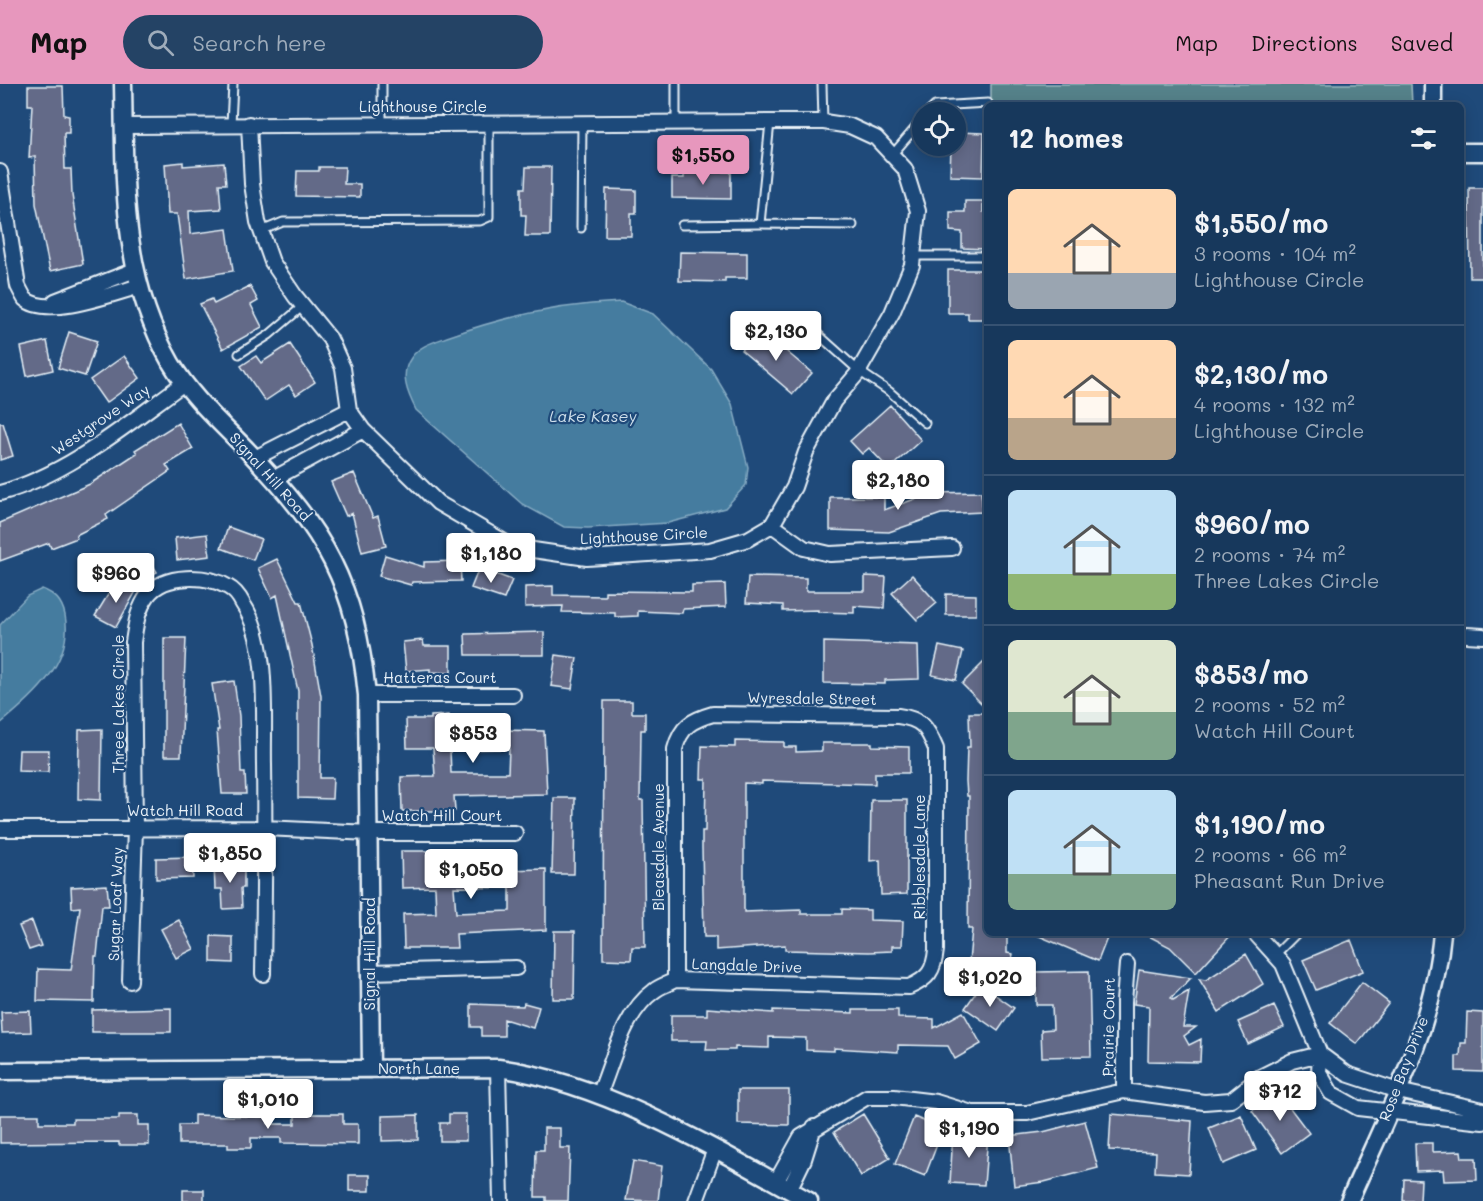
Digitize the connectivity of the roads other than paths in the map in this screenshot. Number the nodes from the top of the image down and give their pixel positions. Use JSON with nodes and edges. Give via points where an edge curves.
{"nodes":[{"id":1,"x":123,"y":84,"type":"edge"},
{"id":2,"x":232,"y":84,"type":"edge"},
{"id":3,"x":382,"y":84,"type":"edge"},
{"id":4,"x":676,"y":84,"type":"edge"},
{"id":5,"x":822,"y":84,"type":"edge"},
{"id":6,"x":1433,"y":84,"type":"edge"},
{"id":7,"x":1433,"y":102,"type":"edge"},
{"id":8,"x":984,"y":103,"type":"edge"},
{"id":9,"x":966,"y":104,"type":"edge"},
{"id":10,"x":676,"y":122,"type":"junction"},
{"id":11,"x":770,"y":122,"type":"junction"},
{"id":12,"x":823,"y":122,"type":"junction"},
{"id":13,"x":382,"y":123,"type":"junction"},
{"id":14,"x":489,"y":123,"type":"junction"},
{"id":15,"x":582,"y":123,"type":"junction"},
{"id":16,"x":231,"y":124,"type":"junction"},
{"id":17,"x":249,"y":124,"type":"junction"},
{"id":18,"x":124,"y":126,"type":"junction"},
{"id":19,"x":912,"y":132,"type":"edge"},
{"id":20,"x":1464,"y":152,"type":"edge"},
{"id":21,"x":1483,"y":152,"type":"edge"},
{"id":22,"x":892,"y":155,"type":"junction"},
{"id":23,"x":0,"y":172,"type":"edge"},
{"id":24,"x":760,"y":224,"type":"junction"},
{"id":25,"x":682,"y":225,"type":"dead end"},
{"id":26,"x":852,"y":225,"type":"dead end"},
{"id":27,"x":581,"y":228,"type":"dead end"},
{"id":28,"x":261,"y":231,"type":"junction"},
{"id":29,"x":913,"y":256,"type":"junction"},
{"id":30,"x":984,"y":256,"type":"edge"},
{"id":31,"x":137,"y":278,"type":"junction"},
{"id":32,"x":303,"y":306,"type":"junction"},
{"id":33,"x":801,"y":319,"type":"dead end"},
{"id":34,"x":239,"y":354,"type":"dead end"},
{"id":35,"x":859,"y":371,"type":"junction"},
{"id":36,"x":184,"y":383,"type":"junction"},
{"id":37,"x":349,"y":410,"type":"junction"},
{"id":38,"x":925,"y":423,"type":"dead end"},
{"id":39,"x":363,"y":430,"type":"junction"},
{"id":40,"x":255,"y":458,"type":"junction"},
{"id":41,"x":275,"y":478,"type":"junction"},
{"id":42,"x":0,"y":493,"type":"edge"},
{"id":43,"x":772,"y":525,"type":"junction"},
{"id":44,"x":952,"y":548,"type":"dead end"},
{"id":45,"x":1464,"y":635,"type":"edge"},
{"id":46,"x":1483,"y":636,"type":"edge"},
{"id":47,"x":367,"y":695,"type":"junction"},
{"id":48,"x":513,"y":695,"type":"dead end"},
{"id":49,"x":692,"y":720,"type":"joint"},
{"id":50,"x":929,"y":731,"type":"joint"},
{"id":51,"x":135,"y":828,"type":"junction"},
{"id":52,"x":265,"y":828,"type":"junction"},
{"id":53,"x":0,"y":829,"type":"edge"},
{"id":54,"x":370,"y":833,"type":"junction"},
{"id":55,"x":515,"y":833,"type":"dead end"},
{"id":56,"x":1258,"y":936,"type":"edge"},
{"id":57,"x":1294,"y":936,"type":"edge"},
{"id":58,"x":1442,"y":936,"type":"edge"},
{"id":59,"x":1275,"y":955,"type":"junction"},
{"id":60,"x":1127,"y":964,"type":"dead end"},
{"id":61,"x":516,"y":968,"type":"dead end"},
{"id":62,"x":370,"y":972,"type":"junction"},
{"id":63,"x":263,"y":974,"type":"dead end"},
{"id":64,"x":675,"y":980,"type":"junction"},
{"id":65,"x":130,"y":981,"type":"dead end"},
{"id":66,"x":923,"y":981,"type":"joint"},
{"id":67,"x":1320,"y":1054,"type":"junction"},
{"id":68,"x":498,"y":1068,"type":"junction"},
{"id":69,"x":371,"y":1069,"type":"junction"},
{"id":70,"x":0,"y":1071,"type":"edge"},
{"id":71,"x":1124,"y":1091,"type":"junction"},
{"id":72,"x":1398,"y":1091,"type":"junction"},
{"id":73,"x":599,"y":1095,"type":"junction"},
{"id":74,"x":1483,"y":1110,"type":"edge"},
{"id":75,"x":1388,"y":1112,"type":"junction"},
{"id":76,"x":1483,"y":1122,"type":"edge"},
{"id":77,"x":715,"y":1149,"type":"junction"},
{"id":78,"x":782,"y":1186,"type":"junction"},
{"id":79,"x":501,"y":1201,"type":"edge"},
{"id":80,"x":696,"y":1201,"type":"edge"},
{"id":81,"x":809,"y":1201,"type":"edge"},
{"id":82,"x":1349,"y":1201,"type":"edge"}],
"edges":[{"from":1,"to":18,"type":"street","name":"Signal Hill Road"},
{"from":2,"to":16,"type":"lane"},
{"from":3,"to":13,"type":"lane"},
{"from":4,"to":10,"type":"lane"},
{"from":5,"to":12,"type":"lane"},
{"from":6,"to":7,"type":"street"},
{"from":8,"to":9,"type":"lane"},
{"from":10,"to":11,"type":"street","name":"Lighthouse Circle"},
{"from":10,"to":15,"type":"street","name":"Lighthouse Circle"},
{"from":11,"to":12,"type":"street","name":"Lighthouse Circle"},
{"from":11,"to":24,"type":"lane"},
{"from":12,"to":22,"type":"street","name":"Lighthouse Circle","via":[[850,126],[876,138]]},
{"from":13,"to":14,"type":"street","name":"Lighthouse Circle"},
{"from":13,"to":17,"type":"street","name":"Lighthouse Circle"},
{"from":14,"to":15,"type":"street","name":"Lighthouse Circle"},
{"from":14,"to":28,"type":"lane","via":[[489,216],[480,221],[284,222]]},
{"from":15,"to":27,"type":"lane"},
{"from":16,"to":17,"type":"street","name":"Lighthouse Circle"},
{"from":16,"to":18,"type":"street","name":"Lighthouse Circle"},
{"from":17,"to":28,"type":"street","name":"Lighthouse Circle","via":[[252,184]]},
{"from":18,"to":31,"type":"street","name":"Signal Hill Road","via":[[126,221]]},
{"from":19,"to":22,"type":"lane"},
{"from":20,"to":21,"type":"street"},
{"from":22,"to":29,"type":"street","name":"Lighthouse Circle","via":[[905,169],[918,211]]},
{"from":23,"to":31,"type":"street","via":[[18,286],[26,299],[42,306],[86,303]]},
{"from":24,"to":25,"type":"lane"},
{"from":24,"to":26,"type":"lane"},
{"from":28,"to":32,"type":"street","name":"Lighthouse Circle","via":[[272,262]]},
{"from":29,"to":30,"type":"lane"},
{"from":29,"to":35,"type":"street","name":"Lighthouse Circle","via":[[892,313]]},
{"from":31,"to":36,"type":"street","name":"Signal Hill Road","via":[[159,338]]},
{"from":32,"to":34,"type":"lane"},
{"from":32,"to":37,"type":"street","name":"Lighthouse Circle","via":[[330,339],[343,368]]},
{"from":33,"to":35,"type":"lane"},
{"from":35,"to":38,"type":"lane"},
{"from":35,"to":43,"type":"street","name":"Lighthouse Circle","via":[[834,402]]},
{"from":36,"to":40,"type":"street","name":"Signal Hill Road"},
{"from":36,"to":42,"type":"street","name":"Westgrove Way","via":[[77,459],[20,488]]},
{"from":37,"to":39,"type":"street","name":"Lighthouse Circle"},
{"from":37,"to":40,"type":"street"},
{"from":39,"to":41,"type":"street"},
{"from":39,"to":43,"type":"street","name":"Lighthouse Circle","via":[[438,503],[513,547],[587,558],[710,550],[748,539]]},
{"from":40,"to":41,"type":"street","name":"Signal Hill Road"},
{"from":41,"to":47,"type":"street","name":"Signal Hill Road","via":[[314,527],[333,559],[358,633]]},
{"from":43,"to":44,"type":"street","via":[[804,548],[830,554]]},
{"from":45,"to":46,"type":"street"},
{"from":47,"to":48,"type":"street","name":"Hatteras Court"},
{"from":47,"to":54,"type":"street","name":"Signal Hill Road"},
{"from":49,"to":50,"type":"street","name":"Wyresdale Street","via":[[714,714],[898,716],[914,718]]},
{"from":49,"to":64,"type":"street","name":"Bleasdale Avenue","via":[[679,734],[675,749]]},
{"from":50,"to":66,"type":"street","name":"Ribblesdale Lane","via":[[936,749],[936,950],[934,968]]},
{"from":51,"to":52,"type":"street","name":"Watch Hill Road"},
{"from":51,"to":52,"type":"street","name":"Three Lakes Circle","via":[[137,613],[150,593],[172,580],[205,578],[230,587],[245,606],[259,645]]},
{"from":51,"to":53,"type":"street","name":"Watch Hill Road"},
{"from":51,"to":65,"type":"street","name":"Sugar Loaf Way"},
{"from":52,"to":54,"type":"street","name":"Watch Hill Road"},
{"from":52,"to":63,"type":"street","name":"Three Lakes Circle"},
{"from":54,"to":55,"type":"street","name":"Watch Hill Court"},
{"from":54,"to":62,"type":"street","name":"Signal Hill Road"},
{"from":56,"to":59,"type":"street"},
{"from":57,"to":59,"type":"lane"},
{"from":58,"to":72,"type":"street","name":"Rose Bay Drive","via":[[1440,963]]},
{"from":59,"to":67,"type":"street"},
{"from":60,"to":71,"type":"street","name":"Prairie Court"},
{"from":61,"to":62,"type":"street"},
{"from":62,"to":69,"type":"street","name":"Signal Hill Road"},
{"from":64,"to":66,"type":"street","name":"Langdale Drive","via":[[909,987]]},
{"from":64,"to":73,"type":"street","name":"Langdale Drive","via":[[654,991],[640,1005]]},
{"from":67,"to":71,"type":"street","via":[[1292,1061],[1260,1077],[1232,1100],[1204,1102]]},
{"from":67,"to":72,"type":"street","via":[[1347,1074]]},
{"from":67,"to":75,"type":"street","via":[[1319,1072],[1331,1093],[1358,1108]]},
{"from":68,"to":69,"type":"street","name":"North Lane"},
{"from":68,"to":73,"type":"street","name":"North Lane","via":[[557,1079]]},
{"from":68,"to":79,"type":"street"},
{"from":69,"to":70,"type":"street","name":"North Lane"},
{"from":71,"to":78,"type":"street","via":[[1027,1113],[972,1113],[936,1102],[867,1096],[814,1127],[804,1159]]},
{"from":72,"to":74,"type":"street"},
{"from":72,"to":75,"type":"street","name":"Rose Bay Drive"},
{"from":73,"to":77,"type":"street","name":"North Lane"},
{"from":75,"to":76,"type":"street"},
{"from":75,"to":82,"type":"street","name":"Rose Bay Drive"},
{"from":77,"to":78,"type":"street","name":"North Lane"},
{"from":77,"to":80,"type":"street"},
{"from":78,"to":81,"type":"street","name":"North Lane"}]}
